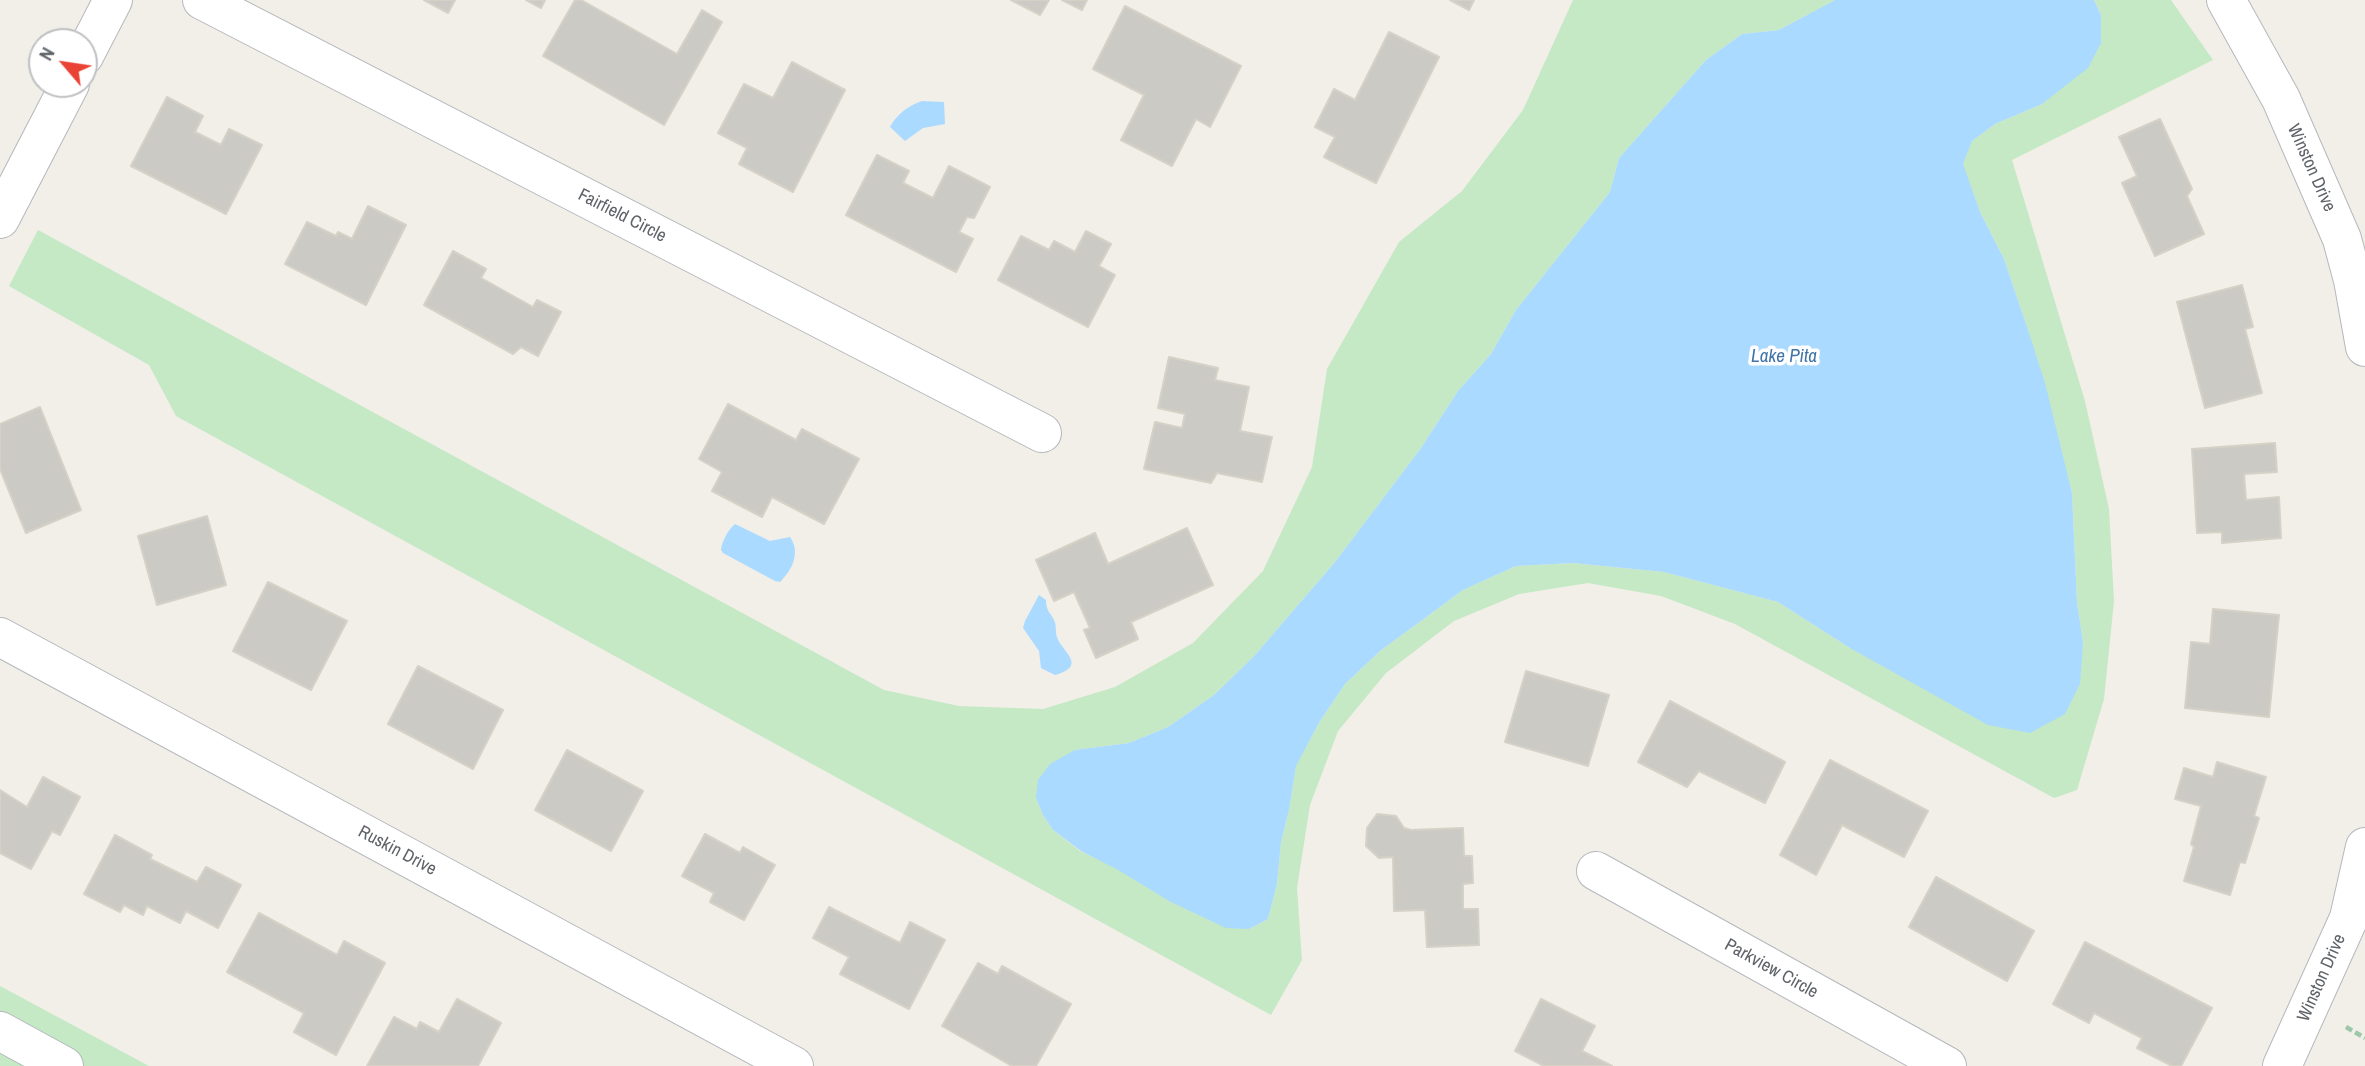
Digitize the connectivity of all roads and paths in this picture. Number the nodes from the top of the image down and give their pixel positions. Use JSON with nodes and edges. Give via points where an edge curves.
{"nodes":[{"id":1,"x":113,"y":0,"type":"edge"},
{"id":2,"x":202,"y":0,"type":"edge"},
{"id":3,"x":2226,"y":0,"type":"edge"},
{"id":4,"x":98,"y":29,"type":"edge"},
{"id":5,"x":63,"y":98,"type":"edge"},
{"id":6,"x":0,"y":219,"type":"edge"},
{"id":7,"x":2359,"y":279,"type":"edge"},
{"id":8,"x":2365,"y":347,"type":"edge"},
{"id":9,"x":1042,"y":433,"type":"dead end"},
{"id":10,"x":0,"y":637,"type":"edge"},
{"id":11,"x":2365,"y":847,"type":"edge"},
{"id":12,"x":1596,"y":871,"type":"dead end"},
{"id":13,"x":2346,"y":1027,"type":"dead end"},
{"id":14,"x":0,"y":1031,"type":"edge"},
{"id":15,"x":2365,"y":1038,"type":"edge"},
{"id":16,"x":64,"y":1066,"type":"edge"},
{"id":17,"x":794,"y":1066,"type":"edge"},
{"id":18,"x":1947,"y":1066,"type":"edge"},
{"id":19,"x":2282,"y":1066,"type":"edge"}],
"edges":[{"from":1,"to":4,"type":"street"},
{"from":2,"to":9,"type":"street","name":"Fairfield Circle"},
{"from":3,"to":7,"type":"street","name":"Winston Drive","via":[[2281,99]]},
{"from":5,"to":6,"type":"street"},
{"from":7,"to":8,"type":"street","name":"Winston Drive"},
{"from":10,"to":17,"type":"street","name":"Ruskin Drive"},
{"from":11,"to":19,"type":"street","name":"Winston Drive","via":[[2349,918]]},
{"from":12,"to":18,"type":"street","name":"Parkview Circle"},
{"from":13,"to":15,"type":"path"},
{"from":14,"to":16,"type":"street"}]}
